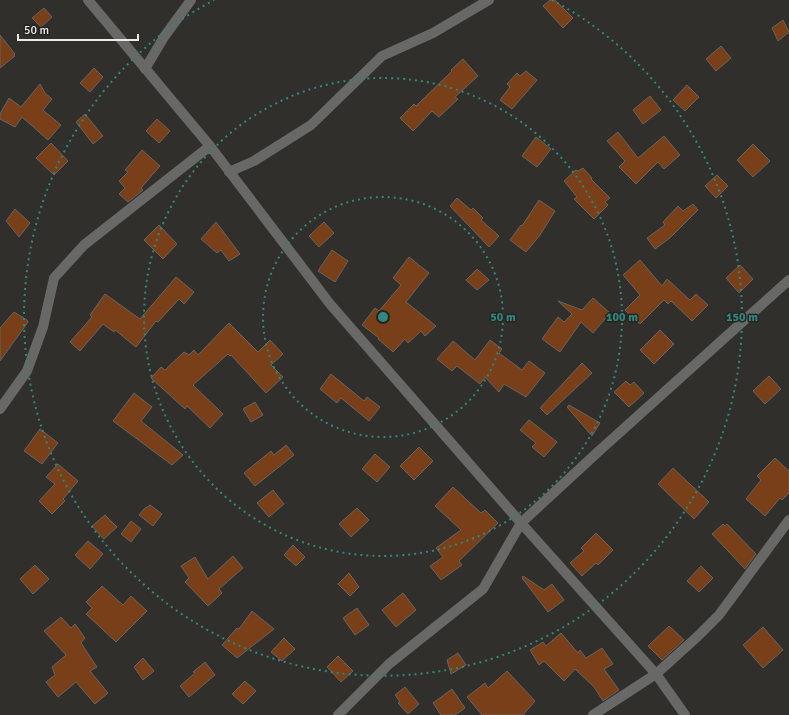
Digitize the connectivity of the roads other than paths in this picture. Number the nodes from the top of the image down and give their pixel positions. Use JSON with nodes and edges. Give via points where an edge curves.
{"nodes":[{"id":1,"x":88,"y":0,"type":"edge"},
{"id":2,"x":191,"y":0,"type":"edge"},
{"id":3,"x":489,"y":0,"type":"edge"},
{"id":4,"x":145,"y":69,"type":"junction"},
{"id":5,"x":210,"y":146,"type":"junction"},
{"id":6,"x":229,"y":172,"type":"junction"},
{"id":7,"x":789,"y":280,"type":"edge"},
{"id":8,"x":0,"y":409,"type":"edge"},
{"id":9,"x":789,"y":520,"type":"edge"},
{"id":10,"x":521,"y":523,"type":"junction"},
{"id":11,"x":656,"y":674,"type":"junction"},
{"id":12,"x":338,"y":715,"type":"edge"},
{"id":13,"x":593,"y":715,"type":"edge"},
{"id":14,"x":685,"y":715,"type":"edge"}],
"edges":[{"from":1,"to":4,"type":"street"},
{"from":2,"to":4,"type":"street"},
{"from":3,"to":6,"type":"street","via":[[433,33],[382,56],[311,125],[254,160]]},
{"from":4,"to":5,"type":"street"},
{"from":5,"to":6,"type":"street"},
{"from":5,"to":8,"type":"street","via":[[84,245],[54,278],[43,327],[27,371]]},
{"from":6,"to":10,"type":"street","via":[[330,304]]},
{"from":7,"to":10,"type":"street"},
{"from":9,"to":11,"type":"street","via":[[719,615]]},
{"from":10,"to":11,"type":"street"},
{"from":10,"to":12,"type":"street","via":[[483,589],[389,664]]},
{"from":11,"to":13,"type":"street"},
{"from":11,"to":14,"type":"street"}]}
